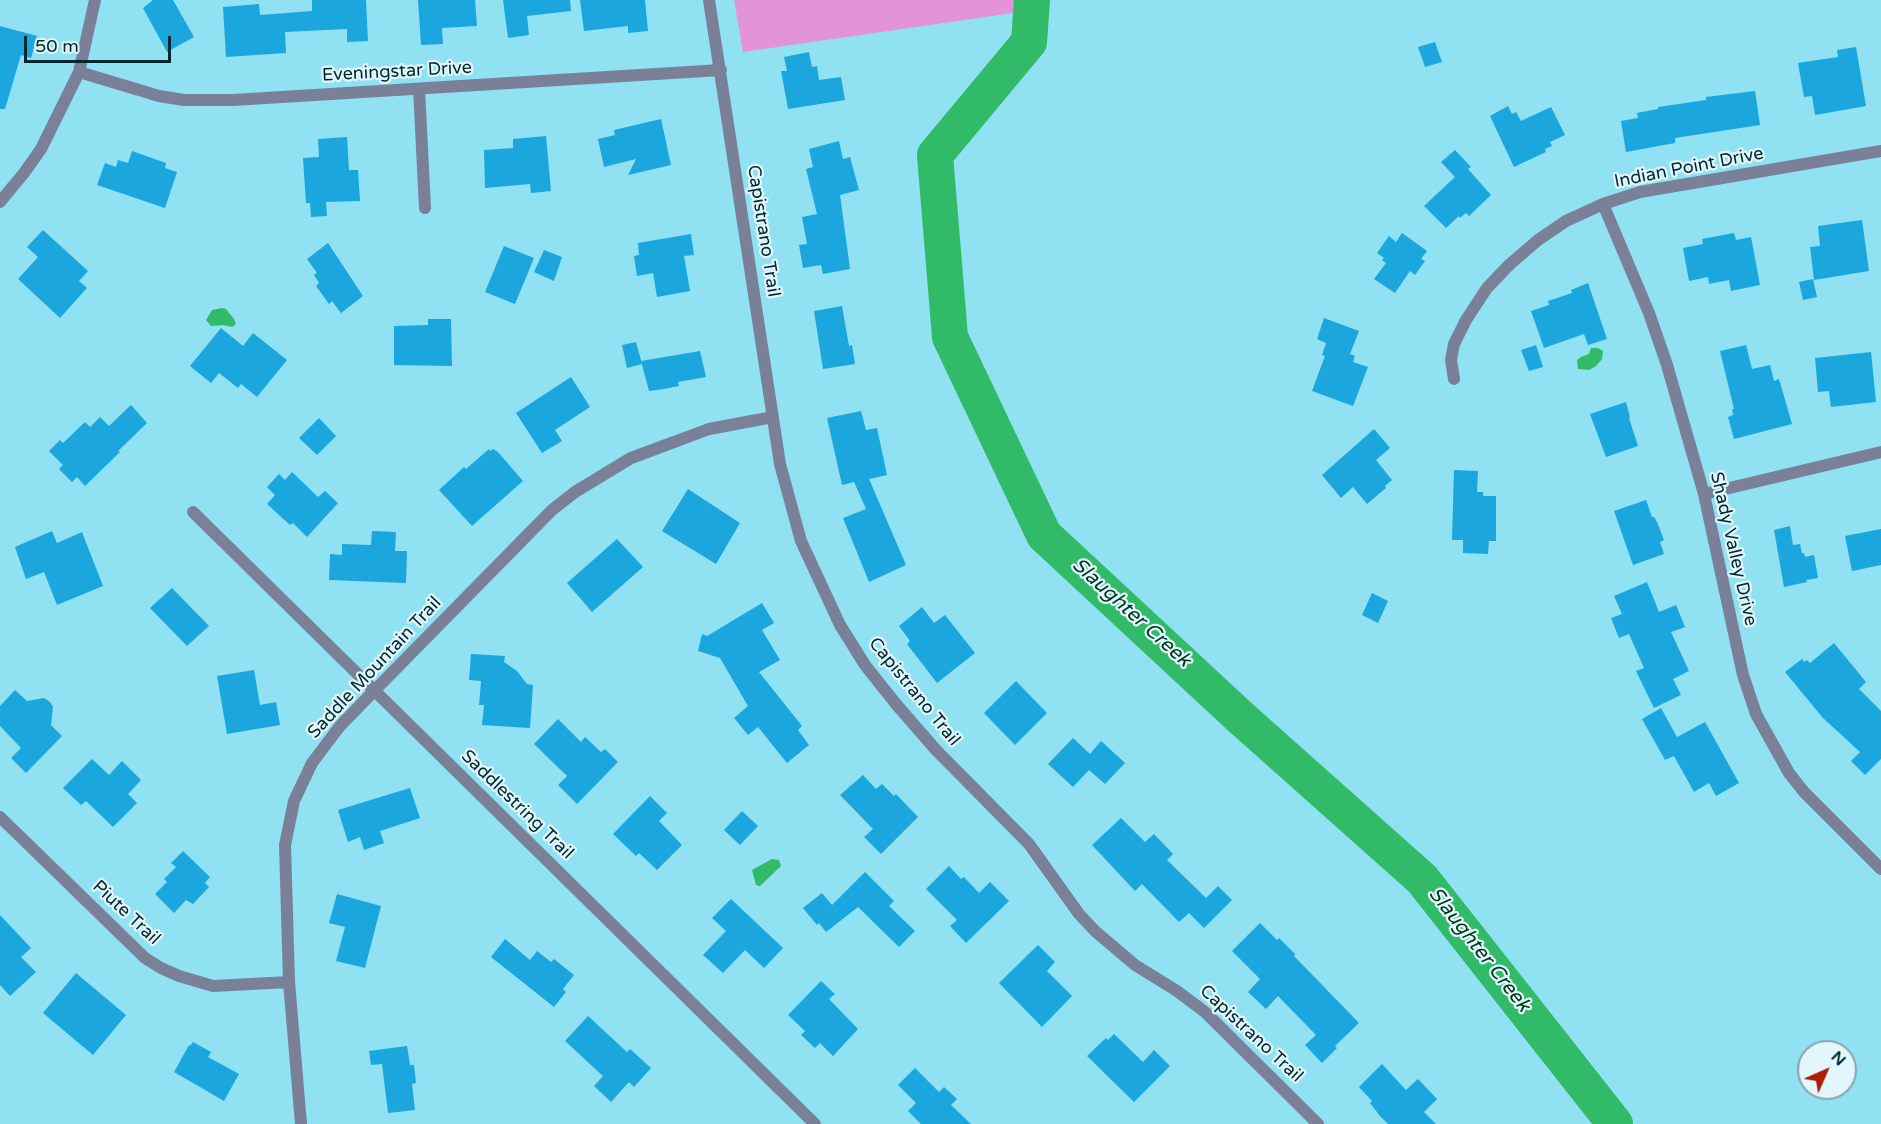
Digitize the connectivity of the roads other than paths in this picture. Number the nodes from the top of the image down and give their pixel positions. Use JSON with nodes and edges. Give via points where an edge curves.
{"nodes":[{"id":1,"x":95,"y":0,"type":"edge"},
{"id":2,"x":709,"y":0,"type":"edge"},
{"id":3,"x":721,"y":70,"type":"junction"},
{"id":4,"x":79,"y":72,"type":"junction"},
{"id":5,"x":419,"y":89,"type":"junction"},
{"id":6,"x":1881,"y":152,"type":"edge"},
{"id":7,"x":0,"y":202,"type":"edge"},
{"id":8,"x":1603,"y":204,"type":"junction"},
{"id":9,"x":425,"y":208,"type":"dead end"},
{"id":10,"x":1454,"y":379,"type":"dead end"},
{"id":11,"x":773,"y":417,"type":"junction"},
{"id":12,"x":1881,"y":452,"type":"edge"},
{"id":13,"x":1704,"y":494,"type":"junction"},
{"id":14,"x":193,"y":512,"type":"dead end"},
{"id":15,"x":374,"y":691,"type":"junction"},
{"id":16,"x":0,"y":817,"type":"edge"},
{"id":17,"x":1881,"y":869,"type":"edge"},
{"id":18,"x":289,"y":982,"type":"junction"},
{"id":19,"x":302,"y":1124,"type":"edge"},
{"id":20,"x":815,"y":1124,"type":"edge"},
{"id":21,"x":1318,"y":1124,"type":"edge"}],
"edges":[{"from":1,"to":4,"type":"street"},
{"from":2,"to":3,"type":"street","name":"Capistrano Trail"},
{"from":3,"to":5,"type":"street","name":"Eveningstar Drive"},
{"from":3,"to":11,"type":"street","name":"Capistrano Trail"},
{"from":4,"to":5,"type":"street","name":"Eveningstar Drive","via":[[184,100]]},
{"from":4,"to":7,"type":"street","via":[[40,149]]},
{"from":5,"to":9,"type":"street"},
{"from":6,"to":8,"type":"street","name":"Indian Point Drive","via":[[1640,192]]},
{"from":8,"to":10,"type":"street","name":"Indian Point Drive","via":[[1566,221],[1538,240],[1487,288],[1454,344]]},
{"from":8,"to":13,"type":"street","name":"Shady Valley Drive","via":[[1668,366]]},
{"from":11,"to":15,"type":"street","name":"Saddle Mountain Trail","via":[[709,429],[649,451],[575,492],[552,510]]},
{"from":11,"to":21,"type":"street","name":"Capistrano Trail","via":[[780,464],[801,541],[840,625],[866,666],[936,750],[1029,843],[1095,931],[1135,965],[1205,1012]]},
{"from":12,"to":13,"type":"street"},
{"from":13,"to":17,"type":"street","name":"Shady Valley Drive","via":[[1743,675],[1756,714],[1803,792]]},
{"from":14,"to":15,"type":"street","name":"Saddlestring Trail"},
{"from":15,"to":18,"type":"street","name":"Saddle Mountain Trail","via":[[325,745],[294,801],[285,845]]},
{"from":15,"to":20,"type":"street","name":"Saddlestring Trail"},
{"from":16,"to":18,"type":"street","name":"Piute Trail","via":[[145,958],[161,968],[213,986]]},
{"from":18,"to":19,"type":"street","name":"Saddle Mountain Trail"}]}
